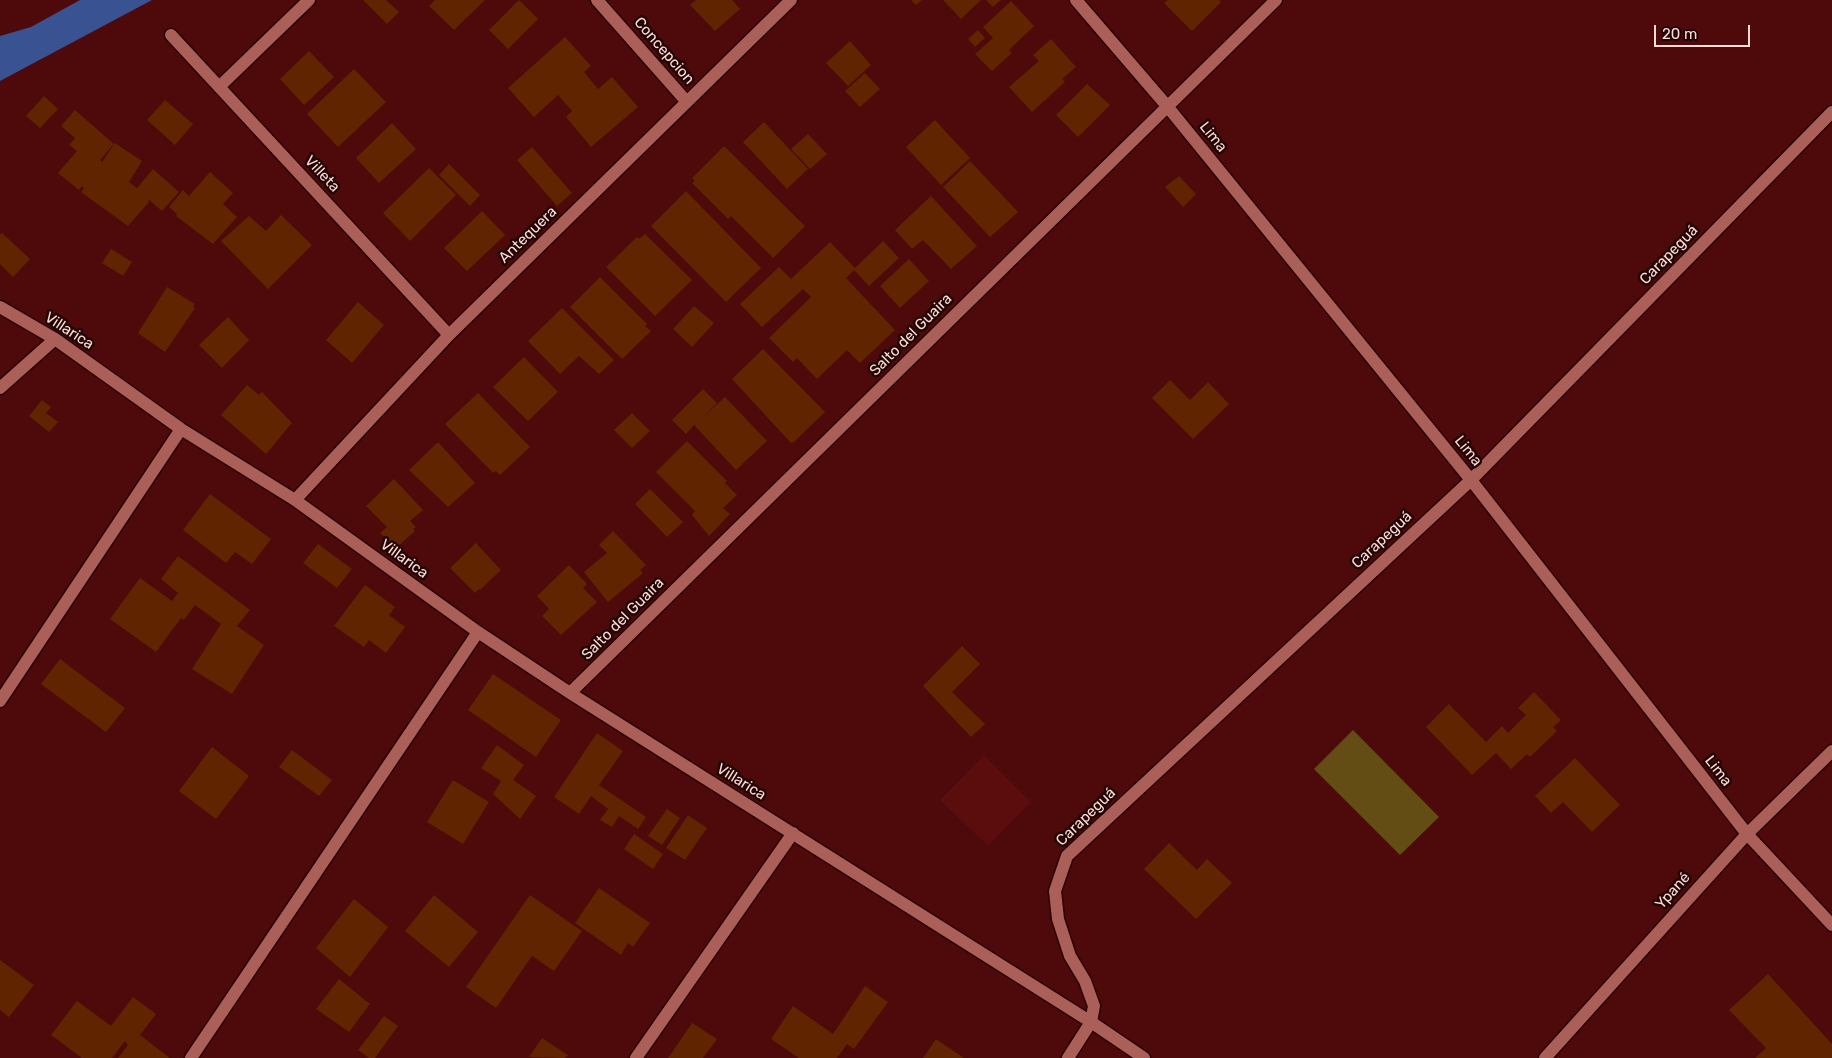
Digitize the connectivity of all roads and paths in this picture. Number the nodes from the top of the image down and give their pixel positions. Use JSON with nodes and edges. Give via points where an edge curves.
{"nodes":[{"id":1,"x":309,"y":0,"type":"edge"},
{"id":2,"x":597,"y":0,"type":"edge"},
{"id":3,"x":791,"y":0,"type":"edge"},
{"id":4,"x":1076,"y":0,"type":"edge"},
{"id":5,"x":1276,"y":0,"type":"edge"},
{"id":6,"x":171,"y":35,"type":"dead end"},
{"id":7,"x":219,"y":87,"type":"junction"},
{"id":8,"x":687,"y":102,"type":"junction"},
{"id":9,"x":1167,"y":106,"type":"junction"},
{"id":10,"x":1832,"y":112,"type":"edge"},
{"id":11,"x":0,"y":307,"type":"edge"},
{"id":12,"x":449,"y":335,"type":"junction"},
{"id":13,"x":55,"y":339,"type":"junction"},
{"id":14,"x":0,"y":388,"type":"edge"},
{"id":15,"x":181,"y":429,"type":"junction"},
{"id":16,"x":1471,"y":480,"type":"junction"},
{"id":17,"x":295,"y":500,"type":"junction"},
{"id":18,"x":478,"y":632,"type":"junction"},
{"id":19,"x":570,"y":693,"type":"junction"},
{"id":20,"x":0,"y":701,"type":"edge"},
{"id":21,"x":1832,"y":751,"type":"edge"},
{"id":22,"x":793,"y":833,"type":"junction"},
{"id":23,"x":1747,"y":834,"type":"junction"},
{"id":24,"x":1832,"y":925,"type":"edge"},
{"id":25,"x":1091,"y":1022,"type":"junction"},
{"id":26,"x":191,"y":1058,"type":"edge"},
{"id":27,"x":636,"y":1058,"type":"edge"},
{"id":28,"x":1068,"y":1058,"type":"edge"},
{"id":29,"x":1144,"y":1058,"type":"edge"},
{"id":30,"x":1545,"y":1058,"type":"edge"}],
"edges":[{"from":1,"to":7,"type":"street"},
{"from":2,"to":8,"type":"street","name":"Concepcion"},
{"from":3,"to":8,"type":"street","name":"Antequera"},
{"from":4,"to":9,"type":"street","name":"Lima"},
{"from":5,"to":9,"type":"street","name":"Salto del Guaira"},
{"from":6,"to":7,"type":"street","name":"Villeta"},
{"from":7,"to":12,"type":"street","name":"Villeta"},
{"from":8,"to":12,"type":"street","name":"Antequera"},
{"from":9,"to":16,"type":"street","name":"Lima"},
{"from":9,"to":19,"type":"street","name":"Salto del Guaira"},
{"from":10,"to":16,"type":"street","name":"Carapeguá"},
{"from":11,"to":13,"type":"street","name":"Villarica"},
{"from":12,"to":17,"type":"street","name":"Antequera"},
{"from":13,"to":14,"type":"street"},
{"from":13,"to":15,"type":"street","name":"Villarica"},
{"from":15,"to":17,"type":"street","name":"Villarica"},
{"from":15,"to":20,"type":"street"},
{"from":16,"to":23,"type":"street","name":"Lima"},
{"from":16,"to":25,"type":"street","name":"Carapeguá","via":[[1067,856],[1055,891],[1058,919],[1070,956],[1085,981],[1094,1006]]},
{"from":17,"to":18,"type":"street","name":"Villarica"},
{"from":18,"to":19,"type":"street","name":"Villarica"},
{"from":18,"to":26,"type":"street"},
{"from":19,"to":22,"type":"street","name":"Villarica"},
{"from":21,"to":23,"type":"street","name":"Ypané"},
{"from":22,"to":25,"type":"street","name":"Villarica"},
{"from":22,"to":27,"type":"street"},
{"from":23,"to":24,"type":"street","name":"Lima"},
{"from":23,"to":30,"type":"street","name":"Ypané"},
{"from":25,"to":28,"type":"street"},
{"from":25,"to":29,"type":"street","name":"Villarica"}]}
